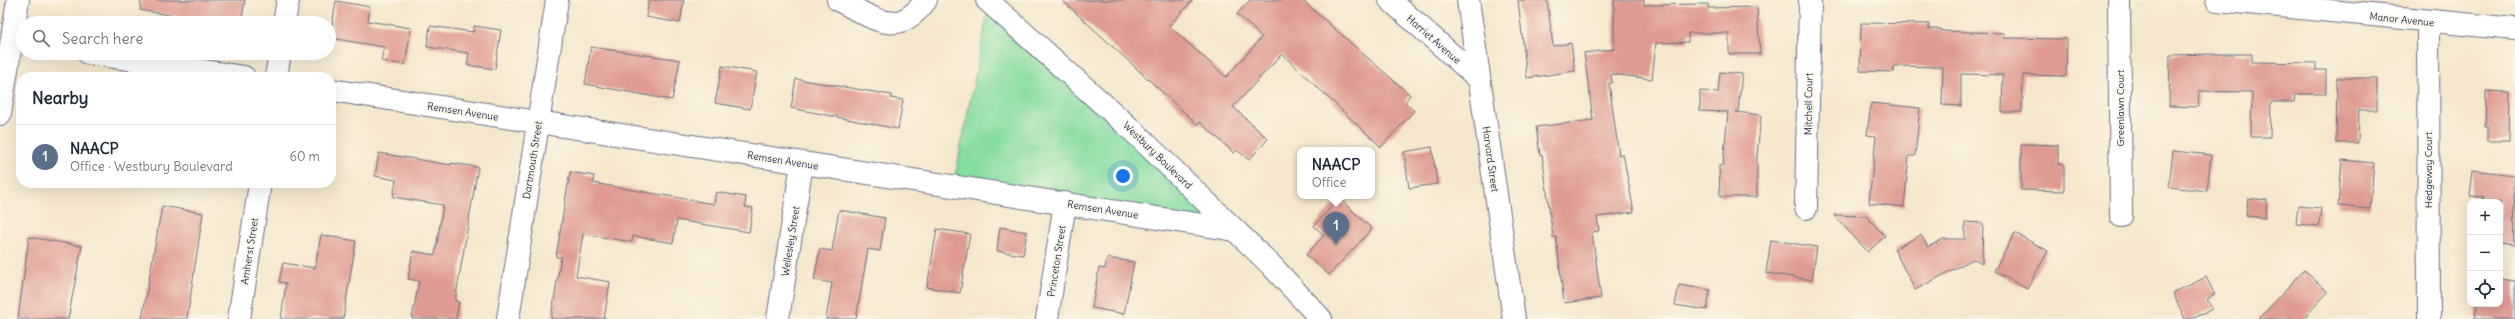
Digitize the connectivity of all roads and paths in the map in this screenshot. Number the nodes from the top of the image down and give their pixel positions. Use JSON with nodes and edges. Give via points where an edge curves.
{"nodes":[{"id":1,"x":18,"y":0,"type":"edge"},
{"id":2,"x":288,"y":0,"type":"edge"},
{"id":3,"x":556,"y":0,"type":"edge"},
{"id":4,"x":838,"y":0,"type":"edge"},
{"id":5,"x":987,"y":0,"type":"edge"},
{"id":6,"x":1390,"y":0,"type":"edge"},
{"id":7,"x":1468,"y":0,"type":"edge"},
{"id":8,"x":1810,"y":0,"type":"edge"},
{"id":9,"x":2119,"y":0,"type":"edge"},
{"id":10,"x":2217,"y":0,"type":"edge"},
{"id":11,"x":923,"y":4,"type":"edge"},
{"id":12,"x":285,"y":16,"type":"edge"},
{"id":13,"x":2428,"y":21,"type":"junction"},
{"id":14,"x":2515,"y":29,"type":"edge"},
{"id":15,"x":11,"y":41,"type":"edge"},
{"id":16,"x":134,"y":60,"type":"edge"},
{"id":17,"x":279,"y":60,"type":"edge"},
{"id":18,"x":212,"y":72,"type":"edge"},
{"id":19,"x":277,"y":72,"type":"edge"},
{"id":20,"x":1479,"y":79,"type":"junction"},
{"id":21,"x":336,"y":91,"type":"edge"},
{"id":22,"x":0,"y":114,"type":"edge"},
{"id":23,"x":538,"y":122,"type":"junction"},
{"id":24,"x":802,"y":163,"type":"junction"},
{"id":25,"x":259,"y":188,"type":"edge"},
{"id":26,"x":1065,"y":203,"type":"junction"},
{"id":27,"x":1806,"y":208,"type":"dead end"},
{"id":28,"x":2121,"y":216,"type":"dead end"},
{"id":29,"x":1235,"y":230,"type":"junction"},
{"id":30,"x":1319,"y":318,"type":"edge"},
{"id":31,"x":239,"y":319,"type":"edge"},
{"id":32,"x":508,"y":319,"type":"edge"},
{"id":33,"x":778,"y":319,"type":"edge"},
{"id":34,"x":1047,"y":319,"type":"edge"},
{"id":35,"x":1514,"y":319,"type":"edge"},
{"id":36,"x":2428,"y":319,"type":"edge"}],
"edges":[{"from":1,"to":15,"type":"street"},
{"from":2,"to":12,"type":"street"},
{"from":3,"to":23,"type":"street","name":"Dartmouth Street"},
{"from":4,"to":11,"type":"street","via":[[886,24],[900,23],[912,17]]},
{"from":5,"to":29,"type":"street","name":"Westbury Boulevard","via":[[1133,131]]},
{"from":6,"to":20,"type":"street","name":"Harriet Avenue"},
{"from":7,"to":20,"type":"street","name":"Harvard Street"},
{"from":8,"to":27,"type":"street","name":"Mitchell Court"},
{"from":9,"to":28,"type":"street","name":"Greenlawn Court"},
{"from":10,"to":13,"type":"street","name":"Manor Avenue"},
{"from":13,"to":14,"type":"street","name":"Manor Avenue"},
{"from":13,"to":36,"type":"street","name":"Hedgeway Court"},
{"from":15,"to":22,"type":"street"},
{"from":16,"to":18,"type":"street"},
{"from":17,"to":19,"type":"street"},
{"from":20,"to":35,"type":"street","name":"Harvard Street"},
{"from":21,"to":23,"type":"street","name":"Remsen Avenue"},
{"from":23,"to":24,"type":"street","name":"Remsen Avenue"},
{"from":23,"to":32,"type":"street","name":"Dartmouth Street"},
{"from":24,"to":26,"type":"street","name":"Remsen Avenue"},
{"from":24,"to":33,"type":"street","name":"Wellesley Street"},
{"from":25,"to":31,"type":"street","name":"Amherst Street"},
{"from":26,"to":29,"type":"street","name":"Remsen Avenue"},
{"from":26,"to":34,"type":"street","name":"Princeton Street"},
{"from":29,"to":30,"type":"street","name":"Westbury Boulevard"}]}
